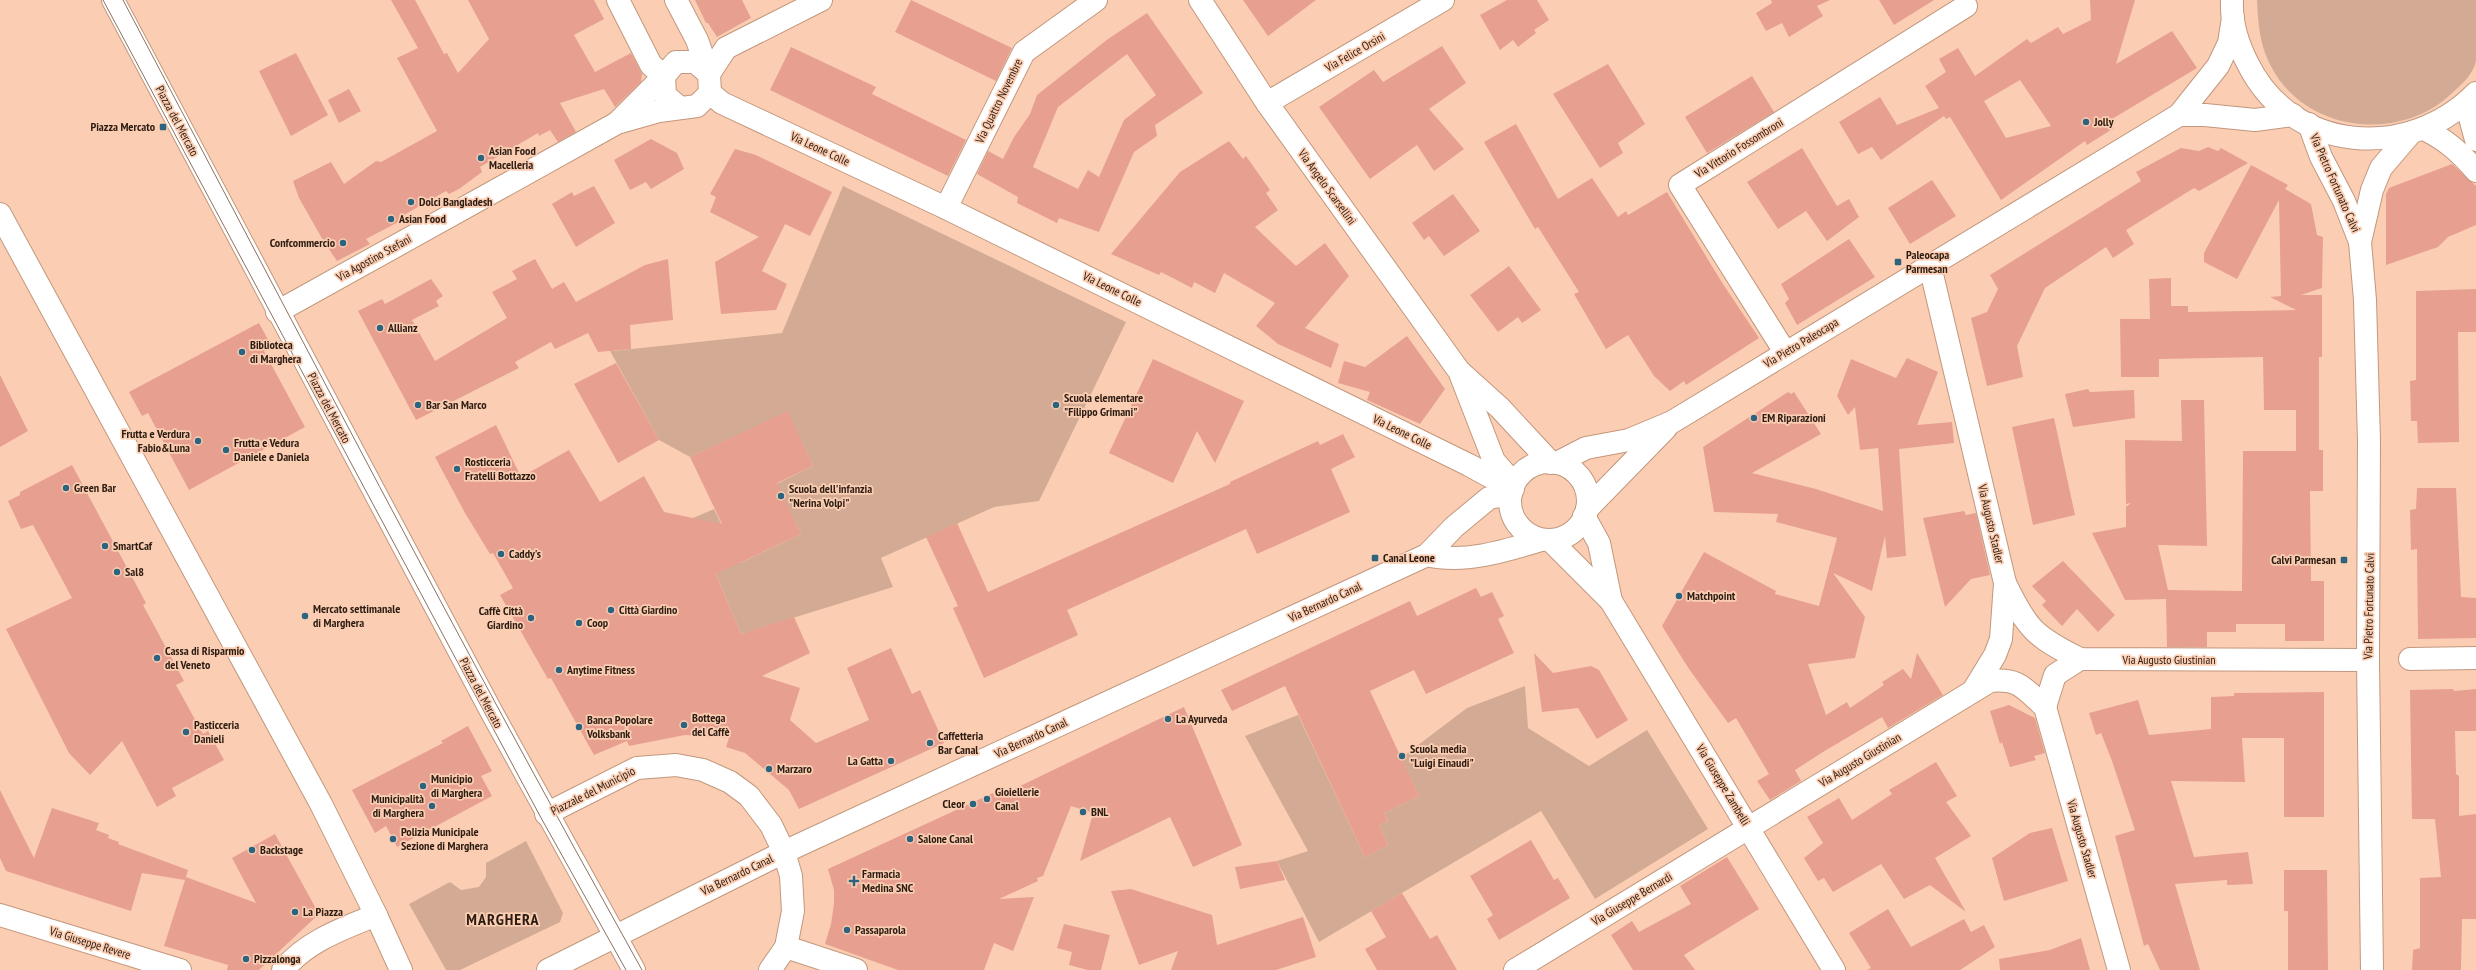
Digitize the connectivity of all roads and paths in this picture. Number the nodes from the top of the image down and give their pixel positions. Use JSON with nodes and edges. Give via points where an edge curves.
{"nodes":[{"id":1,"x":113,"y":0,"type":"edge"},
{"id":2,"x":618,"y":0,"type":"edge"},
{"id":3,"x":676,"y":0,"type":"edge"},
{"id":4,"x":821,"y":0,"type":"edge"},
{"id":5,"x":1096,"y":0,"type":"edge"},
{"id":6,"x":1200,"y":0,"type":"edge"},
{"id":7,"x":1443,"y":0,"type":"edge"},
{"id":8,"x":1966,"y":6,"type":"dead end"},
{"id":9,"x":2230,"y":7,"type":"edge"},
{"id":10,"x":664,"y":76,"type":"junction"},
{"id":11,"x":709,"y":84,"type":"junction"},
{"id":12,"x":2471,"y":98,"type":"edge"},
{"id":13,"x":1267,"y":103,"type":"junction"},
{"id":14,"x":678,"y":107,"type":"junction"},
{"id":15,"x":2178,"y":115,"type":"junction"},
{"id":16,"x":2301,"y":120,"type":"junction"},
{"id":17,"x":617,"y":123,"type":"junction"},
{"id":18,"x":2417,"y":132,"type":"junction"},
{"id":19,"x":2476,"y":140,"type":"edge"},
{"id":20,"x":2476,"y":171,"type":"edge"},
{"id":21,"x":946,"y":208,"type":"junction"},
{"id":22,"x":0,"y":214,"type":"edge"},
{"id":23,"x":2360,"y":242,"type":"junction"},
{"id":24,"x":1930,"y":266,"type":"junction"},
{"id":25,"x":277,"y":312,"type":"junction"},
{"id":26,"x":1785,"y":352,"type":"junction"},
{"id":27,"x":1459,"y":371,"type":"junction"},
{"id":28,"x":1672,"y":422,"type":"junction"},
{"id":29,"x":1554,"y":463,"type":"junction"},
{"id":30,"x":1513,"y":489,"type":"junction"},
{"id":31,"x":1586,"y":512,"type":"junction"},
{"id":32,"x":1545,"y":540,"type":"junction"},
{"id":33,"x":1427,"y":555,"type":"junction"},
{"id":34,"x":2005,"y":582,"type":"junction"},
{"id":35,"x":1611,"y":601,"type":"junction"},
{"id":36,"x":2476,"y":658,"type":"edge"},
{"id":37,"x":2410,"y":659,"type":"dead end"},
{"id":38,"x":2080,"y":660,"type":"junction"},
{"id":39,"x":2368,"y":660,"type":"junction"},
{"id":40,"x":1972,"y":692,"type":"junction"},
{"id":41,"x":2045,"y":707,"type":"junction"},
{"id":42,"x":546,"y":814,"type":"junction"},
{"id":43,"x":1749,"y":828,"type":"junction"},
{"id":44,"x":784,"y":852,"type":"junction"},
{"id":45,"x":0,"y":915,"type":"edge"},
{"id":46,"x":376,"y":915,"type":"junction"},
{"id":47,"x":616,"y":936,"type":"junction"},
{"id":48,"x":786,"y":947,"type":"junction"},
{"id":49,"x":180,"y":970,"type":"edge"},
{"id":50,"x":283,"y":970,"type":"edge"},
{"id":51,"x":401,"y":970,"type":"edge"},
{"id":52,"x":548,"y":970,"type":"edge"},
{"id":53,"x":634,"y":970,"type":"edge"},
{"id":54,"x":770,"y":970,"type":"edge"},
{"id":55,"x":856,"y":970,"type":"edge"},
{"id":56,"x":1515,"y":970,"type":"edge"},
{"id":57,"x":1834,"y":970,"type":"edge"},
{"id":58,"x":2119,"y":970,"type":"edge"},
{"id":59,"x":2372,"y":970,"type":"edge"}],
"edges":[{"from":1,"to":25,"type":"street","name":"Piazza del Mercato"},
{"from":2,"to":10,"type":"street","via":[[651,65]]},
{"from":3,"to":11,"type":"street","via":[[697,40]]},
{"from":4,"to":11,"type":"street","via":[[726,48]]},
{"from":5,"to":21,"type":"street","name":"Via Quattro Novembre","via":[[1024,52]]},
{"from":6,"to":13,"type":"street","name":"Via Angelo Scarsellini"},
{"from":7,"to":13,"type":"street","name":"Via Felice Orsini"},
{"from":8,"to":26,"type":"street","name":"Via Vittorio Fossombroni","via":[[1680,185]]},
{"from":9,"to":15,"type":"street","via":[[2229,43],[2218,66]]},
{"from":9,"to":16,"type":"street","via":[[2240,47],[2250,69],[2265,90]]},
{"from":10,"to":11,"type":"street","via":[[676,62],[695,62]]},
{"from":10,"to":14,"type":"street","via":[[665,95]]},
{"from":10,"to":17,"type":"street","name":"Via Agostino Stefani"},
{"from":11,"to":14,"type":"street","via":[[697,106]]},
{"from":11,"to":21,"type":"street","name":"Via Leone Colle","via":[[722,103]]},
{"from":12,"to":18,"type":"street","via":[[2440,122]]},
{"from":12,"to":19,"type":"street"},
{"from":13,"to":27,"type":"street","name":"Via Angelo Scarsellini"},
{"from":14,"to":17,"type":"street","name":"Via Agostino Stefani"},
{"from":15,"to":16,"type":"street","via":[[2205,114],[2255,120]]},
{"from":15,"to":24,"type":"street","name":"Via Pietro Paleocapa"},
{"from":16,"to":18,"type":"street","via":[[2330,133],[2354,138],[2380,139]]},
{"from":16,"to":23,"type":"street","name":"Via Pietro Fortunato Calvi","via":[[2344,201]]},
{"from":17,"to":25,"type":"street","name":"Via Agostino Stefani"},
{"from":18,"to":20,"type":"street","via":[[2446,140],[2460,151]]},
{"from":18,"to":23,"type":"street","name":"Via Pietro Fortunato Calvi","via":[[2381,168],[2372,190]]},
{"from":21,"to":30,"type":"street","name":"Via Leone Colle"},
{"from":22,"to":46,"type":"street","via":[[321,804]]},
{"from":23,"to":39,"type":"street","name":"Via Pietro Fortunato Calvi","via":[[2365,300],[2369,441]]},
{"from":24,"to":26,"type":"street","name":"Via Pietro Paleocapa"},
{"from":24,"to":34,"type":"street","name":"Via Augusto Stadler"},
{"from":25,"to":42,"type":"street","name":"Piazza del Mercato"},
{"from":26,"to":28,"type":"street","name":"Via Pietro Paleocapa"},
{"from":27,"to":29,"type":"street","name":"Via Angelo Scarsellini"},
{"from":27,"to":30,"type":"street","name":"Via Angelo Scarsellini","via":[[1494,461]]},
{"from":28,"to":29,"type":"street","name":"Via Pietro Paleocapa","via":[[1629,440],[1586,448]]},
{"from":28,"to":31,"type":"street","name":"Via Pietro Paleocapa"},
{"from":29,"to":30,"type":"street","via":[[1541,463],[1528,469]]},
{"from":29,"to":31,"type":"street","via":[[1571,469],[1582,480],[1587,494]]},
{"from":30,"to":32,"type":"street","via":[[1510,509],[1516,523],[1527,534]]},
{"from":30,"to":33,"type":"street","name":"Via Bernardo Canal","via":[[1489,498],[1454,527]]},
{"from":31,"to":32,"type":"street","via":[[1581,523],[1570,534],[1556,540]]},
{"from":31,"to":35,"type":"street","name":"Via Giuseppe Zambelli","via":[[1599,543]]},
{"from":32,"to":33,"type":"street","via":[[1503,552],[1447,560]]},
{"from":32,"to":35,"type":"street","name":"Via Giuseppe Zambelli"},
{"from":33,"to":44,"type":"street","name":"Via Bernardo Canal"},
{"from":34,"to":38,"type":"street","name":"Via Augusto Giustinian","via":[[2020,615],[2034,631],[2050,644]]},
{"from":34,"to":40,"type":"street","name":"Via Augusto Stadler","via":[[2001,639],[1995,656]]},
{"from":35,"to":43,"type":"street","name":"Via Giuseppe Zambelli"},
{"from":36,"to":37,"type":"street"},
{"from":38,"to":39,"type":"street","name":"Via Augusto Giustinian"},
{"from":38,"to":41,"type":"street","via":[[2055,675]]},
{"from":39,"to":59,"type":"street","name":"Via Pietro Fortunato Calvi"},
{"from":40,"to":41,"type":"street","via":[[1990,681],[2015,681]]},
{"from":40,"to":43,"type":"street","name":"Via Augusto Giustinian"},
{"from":41,"to":58,"type":"street","name":"Via Augusto Stadler"},
{"from":42,"to":44,"type":"street","name":"Piazzale del Municipio","via":[[637,768],[676,765],[703,770],[730,782],[749,796],[771,825]]},
{"from":42,"to":47,"type":"street","name":"Piazzale del Municipio"},
{"from":43,"to":56,"type":"street","name":"Via Giuseppe Bernardi"},
{"from":43,"to":57,"type":"street","name":"Via Giuseppe Zambelli"},
{"from":44,"to":47,"type":"street","name":"Via Bernardo Canal"},
{"from":44,"to":48,"type":"street","name":"Piazzale del Municipio","via":[[791,876],[793,911]]},
{"from":45,"to":49,"type":"street","name":"Via Giuseppe Revere"},
{"from":46,"to":50,"type":"street","via":[[326,936],[294,958]]},
{"from":46,"to":51,"type":"street"},
{"from":47,"to":52,"type":"street"},
{"from":47,"to":53,"type":"street","name":"Piazzale del Municipio"},
{"from":48,"to":54,"type":"street","name":"Piazzale del Municipio"},
{"from":48,"to":55,"type":"street"}]}
